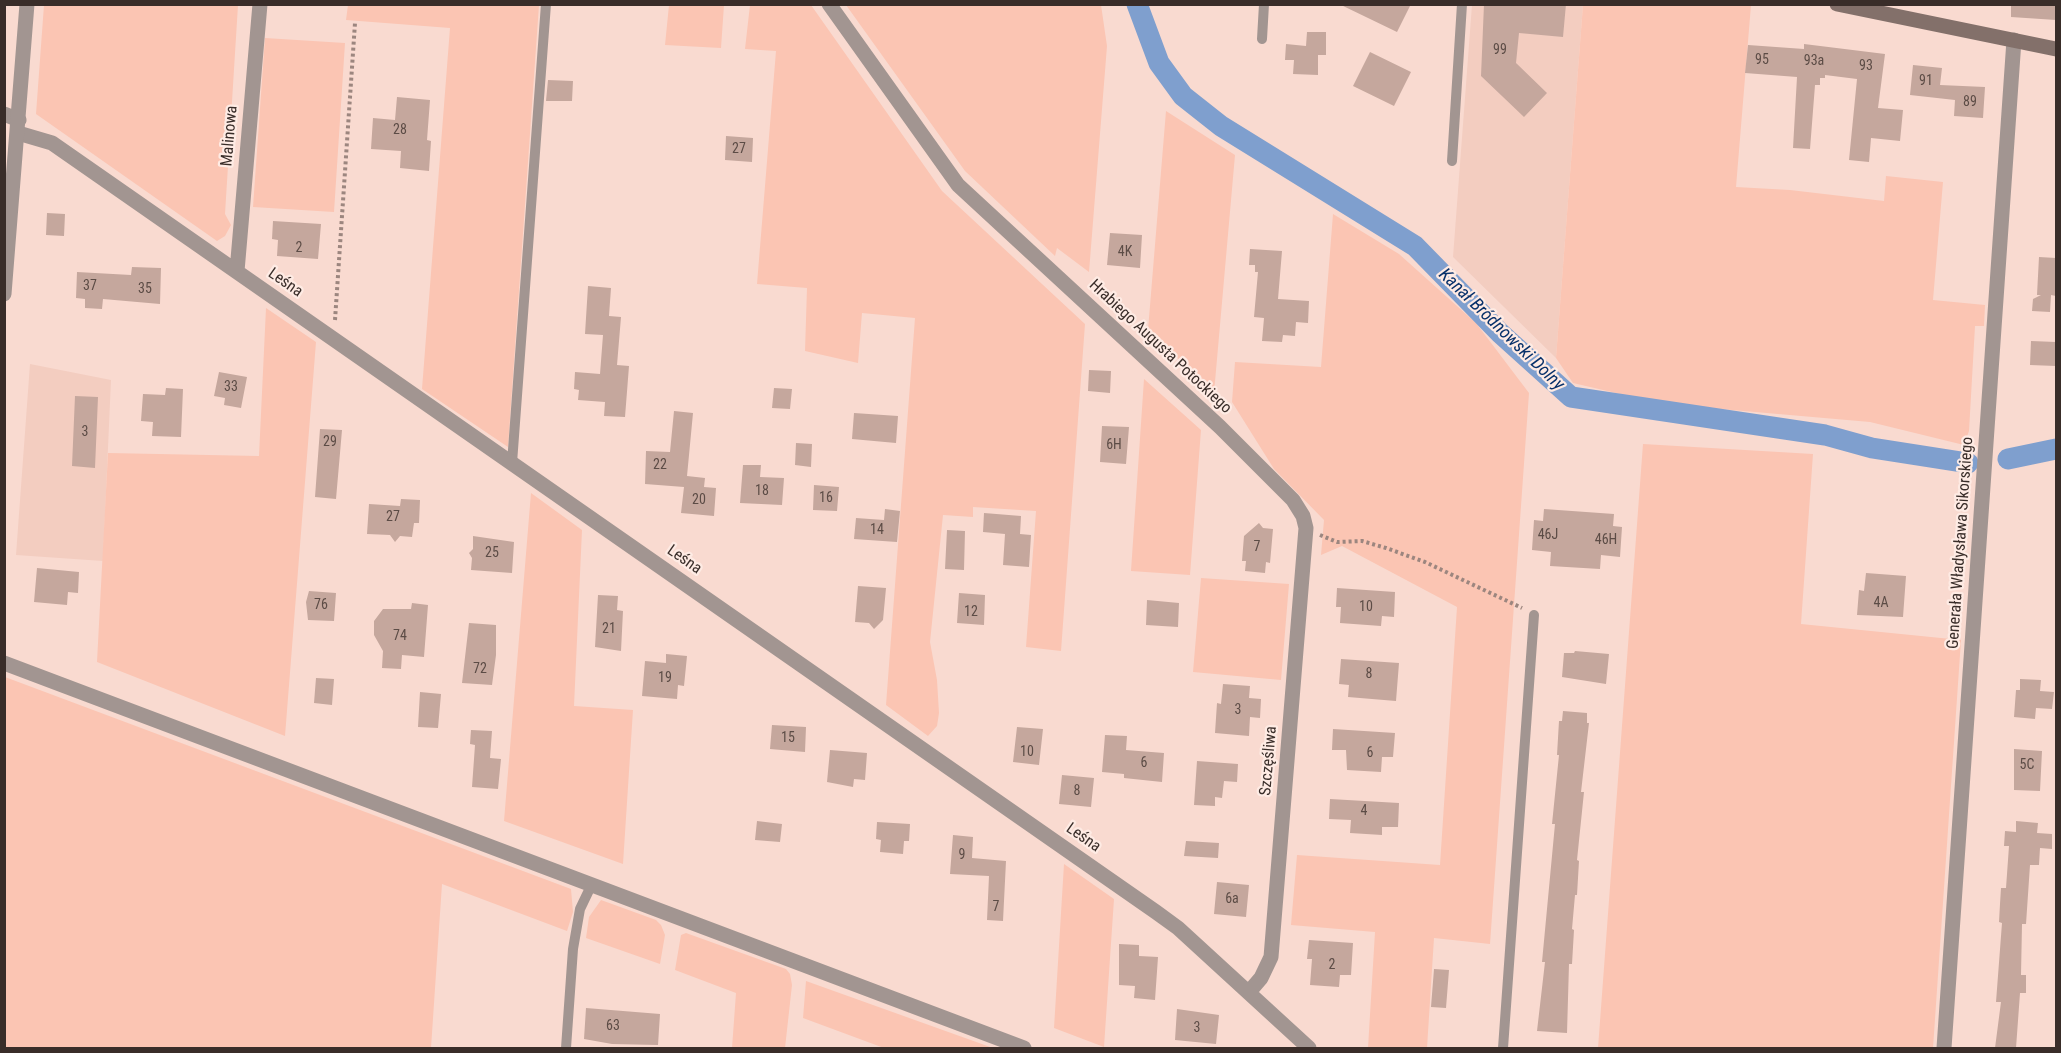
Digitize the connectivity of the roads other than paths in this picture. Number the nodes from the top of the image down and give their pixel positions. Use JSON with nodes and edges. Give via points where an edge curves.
{"nodes":[{"id":1,"x":27,"y":4,"type":"edge"},
{"id":2,"x":260,"y":4,"type":"edge"},
{"id":3,"x":546,"y":4,"type":"edge"},
{"id":4,"x":829,"y":4,"type":"edge"},
{"id":5,"x":1264,"y":4,"type":"edge"},
{"id":6,"x":1462,"y":4,"type":"edge"},
{"id":7,"x":1837,"y":4,"type":"edge"},
{"id":8,"x":1262,"y":39,"type":"dead end"},
{"id":9,"x":2014,"y":40,"type":"junction"},
{"id":10,"x":2056,"y":49,"type":"edge"},
{"id":11,"x":14,"y":122,"type":"edge"},
{"id":12,"x":1452,"y":161,"type":"dead end"},
{"id":13,"x":237,"y":271,"type":"junction"},
{"id":14,"x":4,"y":294,"type":"edge"},
{"id":15,"x":512,"y":463,"type":"junction"},
{"id":16,"x":1306,"y":528,"type":"joint"},
{"id":17,"x":1534,"y":615,"type":"road end"},
{"id":18,"x":4,"y":663,"type":"edge"},
{"id":19,"x":591,"y":886,"type":"junction"},
{"id":20,"x":1249,"y":992,"type":"junction"},
{"id":21,"x":566,"y":1048,"type":"edge"},
{"id":22,"x":1024,"y":1048,"type":"edge"},
{"id":23,"x":1309,"y":1048,"type":"edge"},
{"id":24,"x":1503,"y":1048,"type":"edge"},
{"id":25,"x":1944,"y":1048,"type":"edge"}],
"edges":[{"from":1,"to":11,"type":"street"},
{"from":2,"to":13,"type":"street","name":"Malinowa"},
{"from":3,"to":15,"type":"lane"},
{"from":4,"to":16,"type":"street","name":"Hrabiego Augusta Potockiego","via":[[958,185],[1220,427],[1293,500]]},
{"from":5,"to":8,"type":"lane"},
{"from":6,"to":12,"type":"lane"},
{"from":7,"to":9,"type":"main road"},
{"from":9,"to":10,"type":"main road"},
{"from":9,"to":25,"type":"street","name":"Generała Władysława Sikorskiego"},
{"from":11,"to":13,"type":"street","name":"Leśna","via":[[52,143]]},
{"from":11,"to":14,"type":"street"},
{"from":13,"to":15,"type":"street","name":"Leśna"},
{"from":15,"to":20,"type":"street","name":"Leśna","via":[[1156,912]]},
{"from":16,"to":20,"type":"street","name":"Szczęśliwa","via":[[1270,957],[1261,978]]},
{"from":17,"to":24,"type":"lane"},
{"from":18,"to":19,"type":"street"},
{"from":19,"to":21,"type":"lane","via":[[580,909],[573,949]]},
{"from":19,"to":22,"type":"street"},
{"from":20,"to":23,"type":"street","name":"Leśna"}]}
